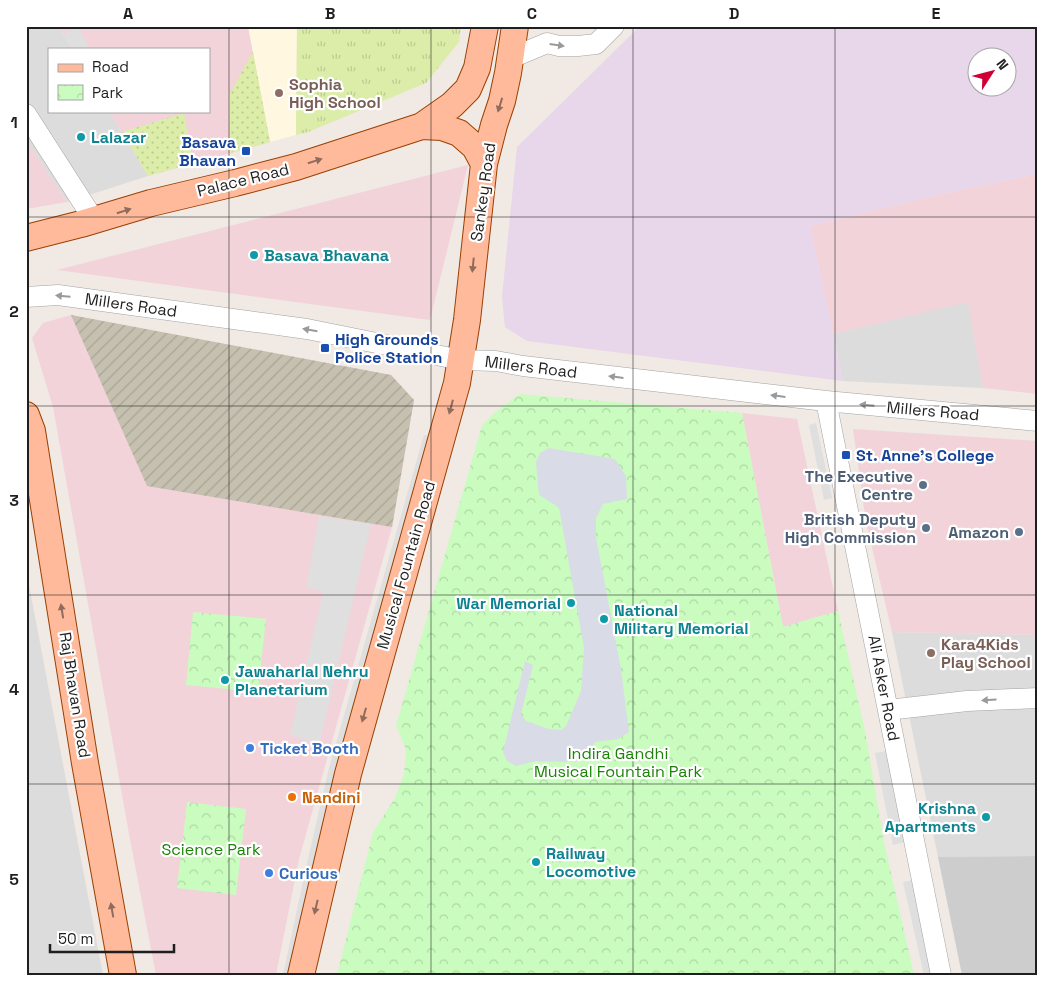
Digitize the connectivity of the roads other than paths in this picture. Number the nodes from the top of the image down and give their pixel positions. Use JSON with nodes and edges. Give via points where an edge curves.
{"nodes":[{"id":1,"x":486,"y":26,"type":"edge"},
{"id":2,"x":514,"y":26,"type":"edge"},
{"id":3,"x":614,"y":26,"type":"edge"},
{"id":4,"x":511,"y":58,"type":"junction"},
{"id":5,"x":477,"y":68,"type":"junction"},
{"id":6,"x":26,"y":114,"type":"edge"},
{"id":7,"x":422,"y":126,"type":"junction"},
{"id":8,"x":26,"y":139,"type":"edge"},
{"id":9,"x":484,"y":164,"type":"junction"},
{"id":10,"x":88,"y":222,"type":"junction"},
{"id":11,"x":26,"y":238,"type":"edge"},
{"id":12,"x":26,"y":297,"type":"edge"},
{"id":13,"x":461,"y":360,"type":"junction"},
{"id":14,"x":826,"y":401,"type":"junction"},
{"id":15,"x":26,"y":414,"type":"edge"},
{"id":16,"x":1038,"y":421,"type":"edge"},
{"id":17,"x":1038,"y":698,"type":"edge"},
{"id":18,"x":888,"y":710,"type":"junction"},
{"id":19,"x":123,"y":975,"type":"edge"},
{"id":20,"x":301,"y":975,"type":"edge"},
{"id":21,"x":941,"y":975,"type":"edge"}],
"edges":[{"from":1,"to":5,"type":"main road"},
{"from":2,"to":4,"type":"main road","name":"Sankey Road"},
{"from":4,"to":3,"type":"street","one_way":true,"via":[[547,43],[559,46],[596,44]]},
{"from":4,"to":5,"type":"main road"},
{"from":4,"to":9,"type":"main road","name":"Sankey Road","one_way":true},
{"from":5,"to":7,"type":"main road","name":"Palace Road","via":[[468,89],[452,106]]},
{"from":6,"to":10,"type":"street"},
{"from":7,"to":9,"type":"main road","via":[[442,126],[460,134],[475,147]]},
{"from":10,"to":7,"type":"main road","name":"Palace Road","one_way":true,"via":[[303,165]]},
{"from":8,"to":10,"type":"street","via":[[67,201]]},
{"from":9,"to":13,"type":"main road","name":"Sankey Road","one_way":true},
{"from":10,"to":11,"type":"main road","name":"Palace Road"},
{"from":13,"to":12,"type":"street","name":"Millers Road","one_way":true,"via":[[288,326],[58,295]]},
{"from":14,"to":13,"type":"street","name":"Millers Road","one_way":true,"via":[[496,361]]},
{"from":13,"to":20,"type":"main road","name":"Musical Fountain Road","one_way":true,"via":[[348,774]]},
{"from":16,"to":14,"type":"street","name":"Millers Road","one_way":true},
{"from":14,"to":18,"type":"street","name":"Ali Asker Road"},
{"from":19,"to":15,"type":"main road","name":"Raj Bhavan Road","one_way":true,"via":[[85,763],[32,431]]},
{"from":17,"to":18,"type":"street","one_way":true,"via":[[967,701]]},
{"from":18,"to":21,"type":"street","name":"Ali Asker Road"}]}
